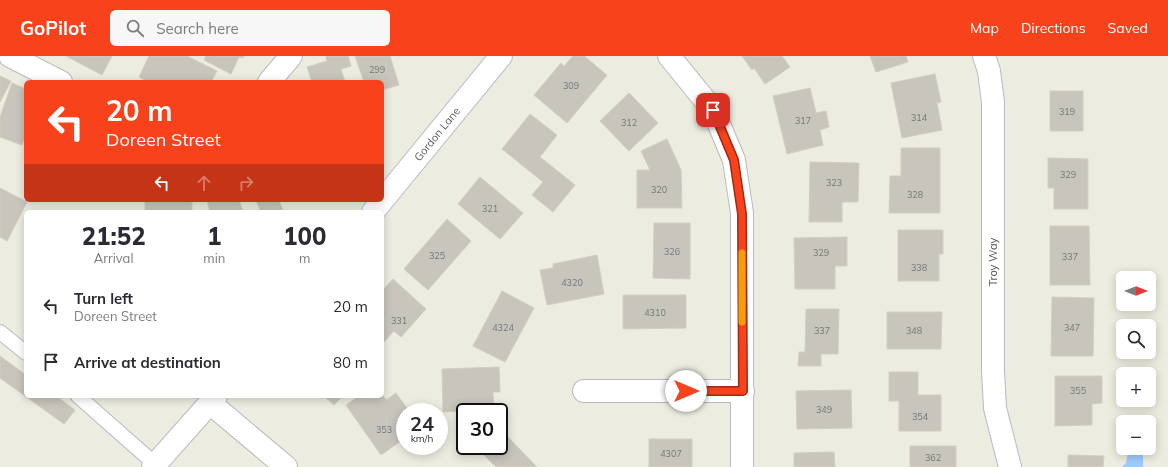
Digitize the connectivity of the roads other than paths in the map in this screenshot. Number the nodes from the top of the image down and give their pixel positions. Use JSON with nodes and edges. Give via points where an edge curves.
{"nodes":[{"id":1,"x":10,"y":56,"type":"edge"},
{"id":2,"x":291,"y":56,"type":"edge"},
{"id":3,"x":501,"y":56,"type":"edge"},
{"id":4,"x":669,"y":56,"type":"edge"},
{"id":5,"x":984,"y":56,"type":"edge"},
{"id":6,"x":57,"y":80,"type":"edge"},
{"id":7,"x":271,"y":80,"type":"edge"},
{"id":8,"x":384,"y":199,"type":"edge"},
{"id":9,"x":381,"y":202,"type":"edge"},
{"id":10,"x":375,"y":210,"type":"edge"},
{"id":11,"x":0,"y":332,"type":"edge"},
{"id":12,"x":24,"y":351,"type":"edge"},
{"id":13,"x":584,"y":391,"type":"dead end"},
{"id":14,"x":743,"y":391,"type":"junction"},
{"id":15,"x":80,"y":398,"type":"edge"},
{"id":16,"x":213,"y":399,"type":"edge"},
{"id":17,"x":154,"y":466,"type":"edge"},
{"id":18,"x":286,"y":467,"type":"edge"},
{"id":19,"x":742,"y":467,"type":"edge"},
{"id":20,"x":1010,"y":467,"type":"edge"}],
"edges":[{"from":1,"to":6,"type":"street"},
{"from":2,"to":7,"type":"street"},
{"from":3,"to":8,"type":"street","name":"Gordon Lane"},
{"from":4,"to":14,"type":"street","via":[[713,110],[734,160],[742,214]]},
{"from":5,"to":20,"type":"street","name":"Troy Way","via":[[989,71],[993,102],[995,408]]},
{"from":9,"to":10,"type":"street","name":"Gordon Lane"},
{"from":11,"to":12,"type":"lane"},
{"from":13,"to":14,"type":"street"},
{"from":14,"to":19,"type":"street"},
{"from":15,"to":17,"type":"lane"},
{"from":16,"to":17,"type":"street"},
{"from":16,"to":18,"type":"street"}]}
